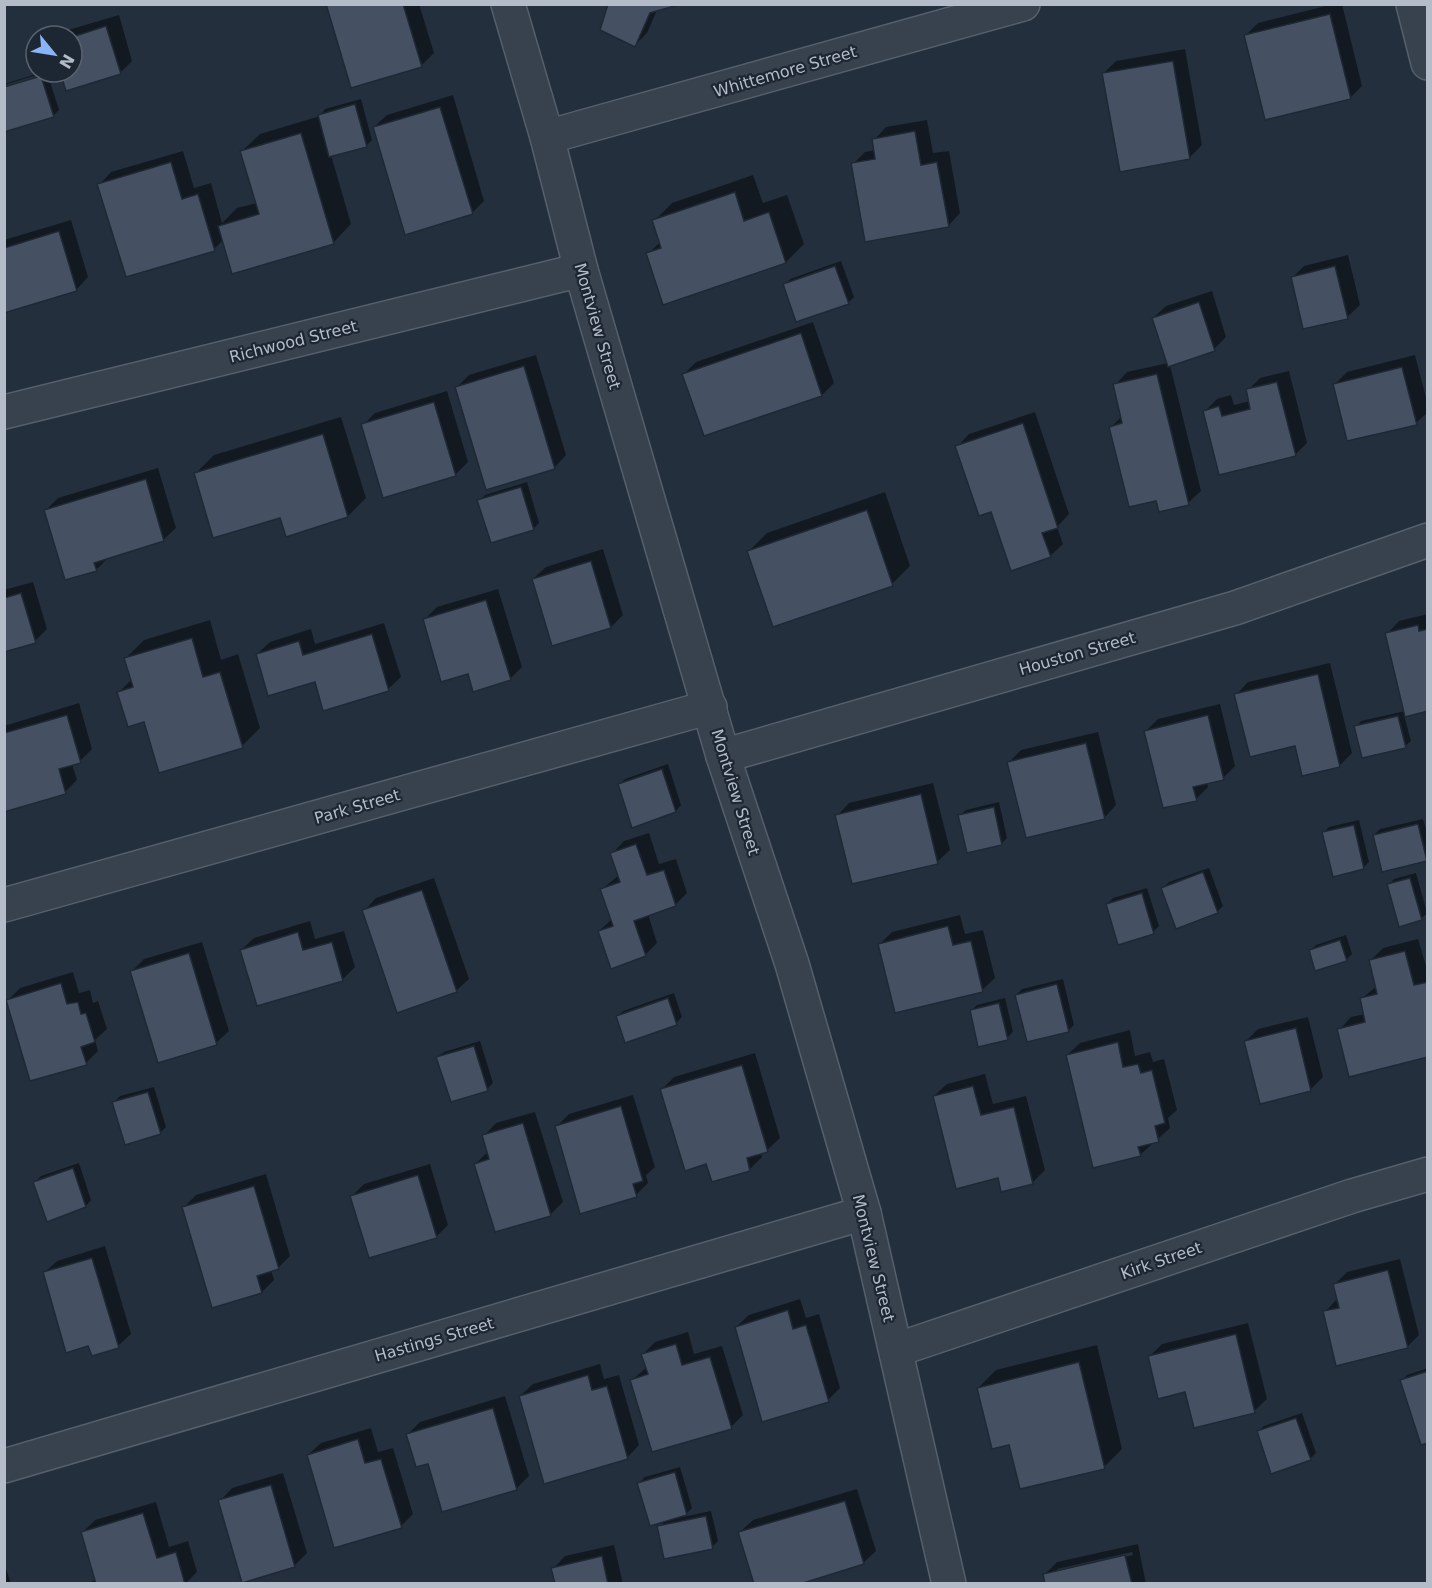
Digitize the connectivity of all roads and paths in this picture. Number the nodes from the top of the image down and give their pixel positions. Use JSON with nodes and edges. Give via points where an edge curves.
{"nodes":[{"id":1,"x":508,"y":4,"type":"edge"},
{"id":2,"x":1023,"y":4,"type":"edge"},
{"id":3,"x":1413,"y":4,"type":"edge"},
{"id":4,"x":1428,"y":63,"type":"edge"},
{"id":5,"x":547,"y":137,"type":"junction"},
{"id":6,"x":581,"y":270,"type":"junction"},
{"id":7,"x":4,"y":412,"type":"edge"},
{"id":8,"x":1428,"y":540,"type":"edge"},
{"id":9,"x":710,"y":707,"type":"junction"},
{"id":10,"x":723,"y":756,"type":"junction"},
{"id":11,"x":4,"y":906,"type":"edge"},
{"id":12,"x":1428,"y":1174,"type":"edge"},
{"id":13,"x":864,"y":1214,"type":"junction"},
{"id":14,"x":896,"y":1350,"type":"junction"},
{"id":15,"x":4,"y":1466,"type":"edge"},
{"id":16,"x":949,"y":1584,"type":"edge"}],
"edges":[{"from":1,"to":5,"type":"street","name":"Montview Street"},
{"from":2,"to":5,"type":"street","name":"Whittemore Street"},
{"from":3,"to":4,"type":"street"},
{"from":5,"to":6,"type":"street","name":"Montview Street"},
{"from":6,"to":7,"type":"street","name":"Richwood Street"},
{"from":6,"to":9,"type":"street","name":"Montview Street"},
{"from":8,"to":10,"type":"street","name":"Houston Street","via":[[1235,608]]},
{"from":9,"to":10,"type":"street","name":"Montview Street"},
{"from":9,"to":11,"type":"street","name":"Park Street"},
{"from":10,"to":13,"type":"street","name":"Montview Street","via":[[792,964]]},
{"from":12,"to":14,"type":"street","name":"Kirk Street"},
{"from":13,"to":14,"type":"street","name":"Montview Street"},
{"from":13,"to":15,"type":"street","name":"Hastings Street"},
{"from":14,"to":16,"type":"street","name":"Montview Street"}]}
